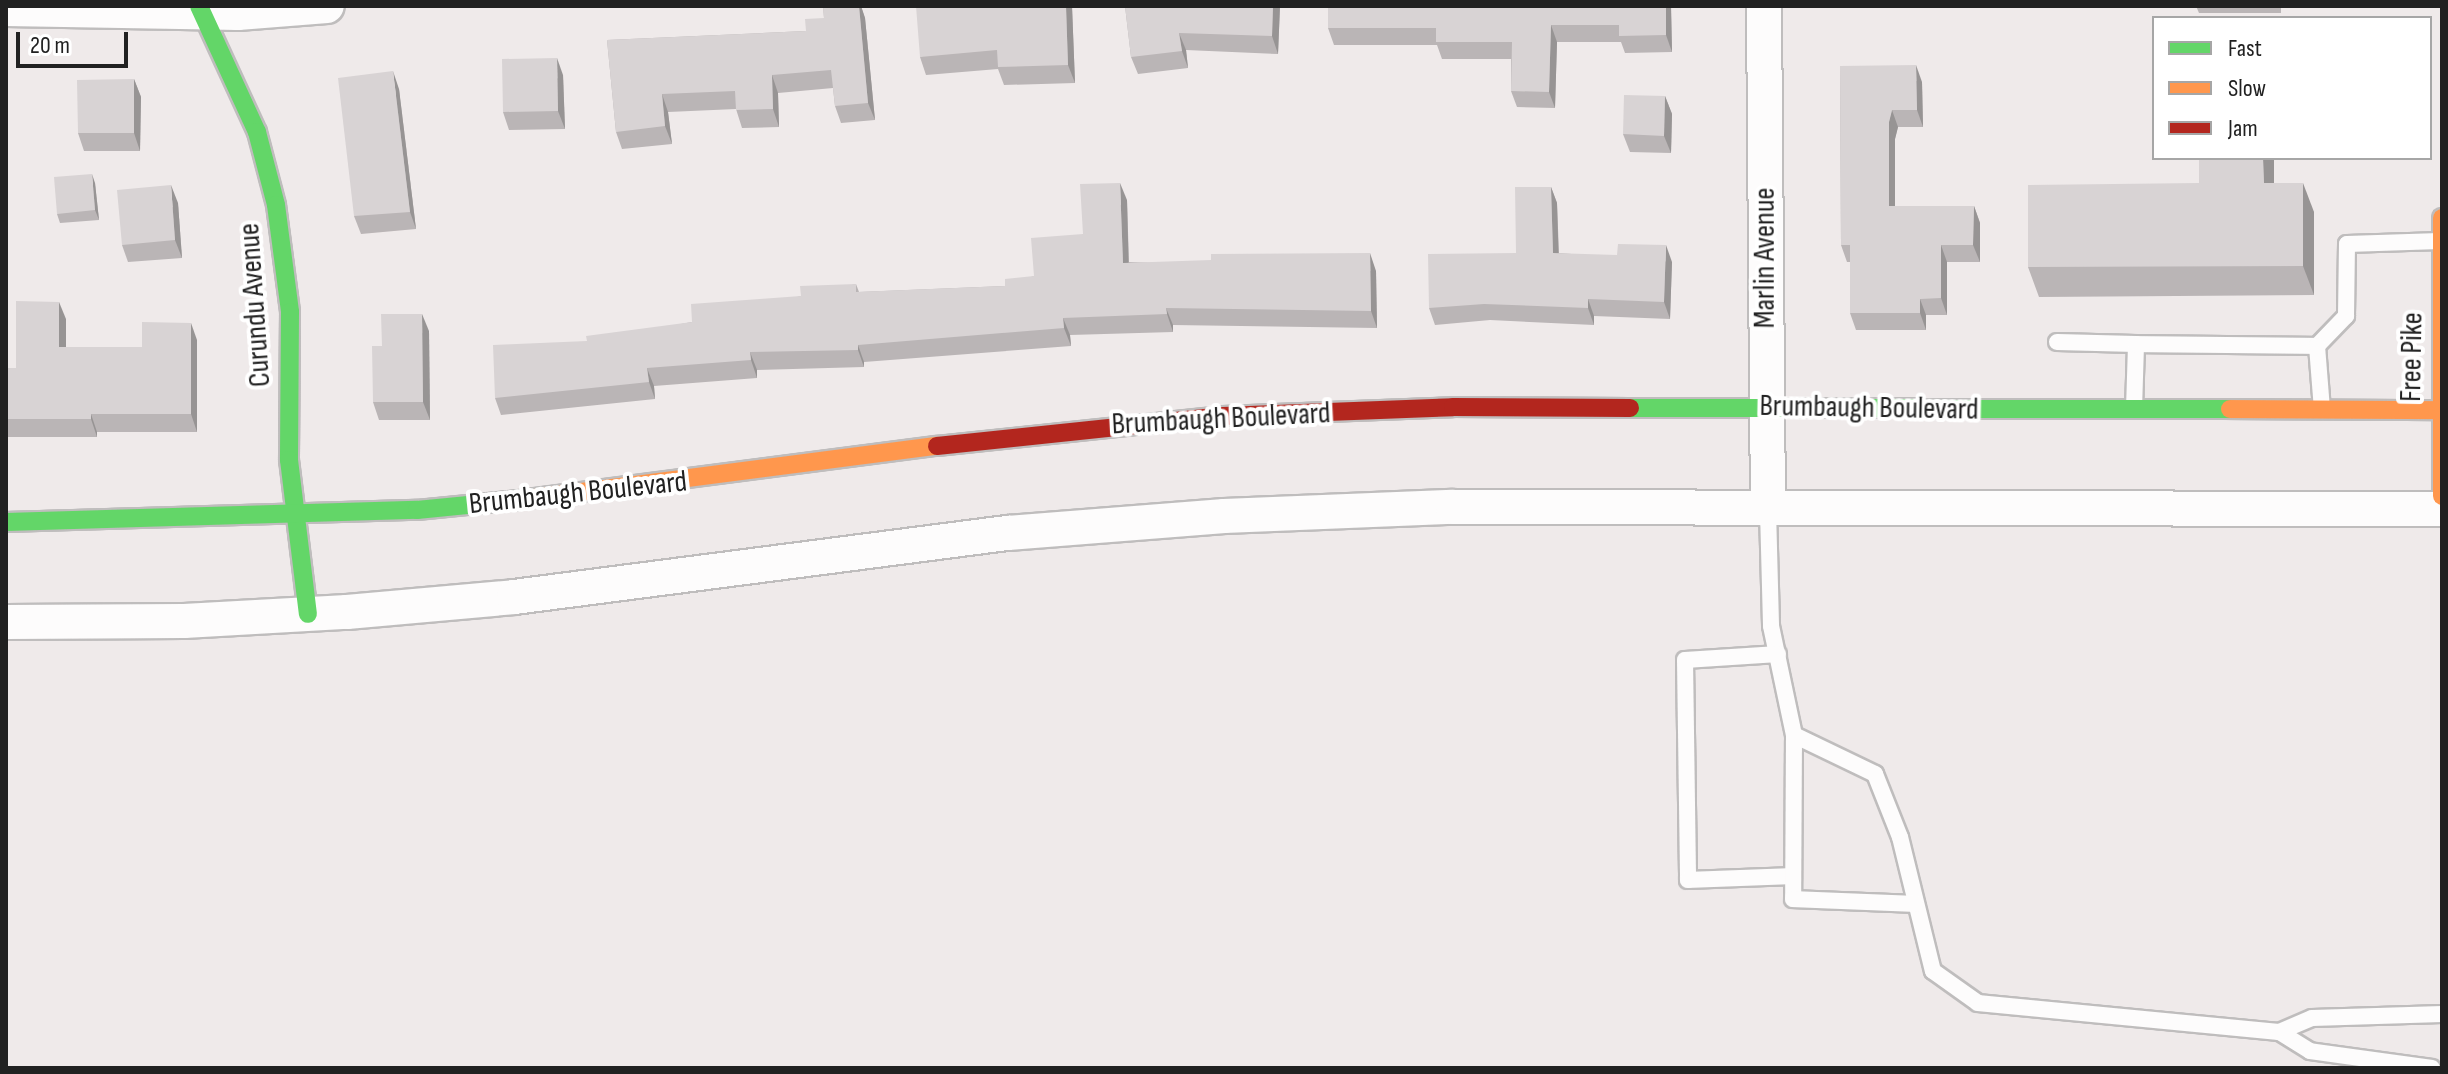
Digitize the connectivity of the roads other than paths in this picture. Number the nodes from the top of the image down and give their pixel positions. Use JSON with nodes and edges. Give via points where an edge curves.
{"nodes":[{"id":1,"x":327,"y":6,"type":"edge"},
{"id":2,"x":1764,"y":6,"type":"edge"},
{"id":3,"x":6,"y":9,"type":"edge"},
{"id":4,"x":200,"y":9,"type":"edge"},
{"id":5,"x":2442,"y":218,"type":"edge"},
{"id":6,"x":2441,"y":241,"type":"edge"},
{"id":7,"x":2057,"y":342,"type":"dead end"},
{"id":8,"x":2136,"y":344,"type":"junction"},
{"id":9,"x":2317,"y":346,"type":"junction"},
{"id":10,"x":1767,"y":406,"type":"junction"},
{"id":11,"x":2134,"y":410,"type":"junction"},
{"id":12,"x":2322,"y":410,"type":"junction"},
{"id":13,"x":2441,"y":410,"type":"edge"},
{"id":14,"x":2442,"y":496,"type":"edge"},
{"id":15,"x":2442,"y":509,"type":"edge"},
{"id":16,"x":1768,"y":510,"type":"junction"},
{"id":17,"x":294,"y":517,"type":"junction"},
{"id":18,"x":6,"y":522,"type":"edge"},
{"id":19,"x":308,"y":614,"type":"junction"},
{"id":20,"x":6,"y":622,"type":"edge"},
{"id":21,"x":1778,"y":654,"type":"junction"},
{"id":22,"x":1794,"y":735,"type":"junction"},
{"id":23,"x":1793,"y":876,"type":"junction"},
{"id":24,"x":1915,"y":904,"type":"junction"},
{"id":25,"x":2442,"y":1014,"type":"edge"},
{"id":26,"x":2279,"y":1032,"type":"junction"},
{"id":27,"x":2432,"y":1068,"type":"edge"}],
"edges":[{"from":1,"to":4,"type":"street"},
{"from":2,"to":10,"type":"street","name":"Marlin Avenue"},
{"from":3,"to":4,"type":"street"},
{"from":4,"to":17,"type":"street","name":"Curundu Avenue","via":[[257,132],[276,205],[290,312]]},
{"from":5,"to":6,"type":"street","name":"Free Pike"},
{"from":6,"to":9,"type":"lane","via":[[2347,244],[2346,316]]},
{"from":6,"to":13,"type":"street","name":"Free Pike"},
{"from":7,"to":8,"type":"lane"},
{"from":8,"to":9,"type":"lane"},
{"from":8,"to":11,"type":"lane"},
{"from":9,"to":12,"type":"lane"},
{"from":10,"to":11,"type":"street","name":"Brumbaugh Boulevard"},
{"from":10,"to":16,"type":"street","name":"Marlin Avenue"},
{"from":10,"to":17,"type":"street","name":"Brumbaugh Boulevard","via":[[1453,407],[1223,416],[1063,429],[585,494]]},
{"from":11,"to":12,"type":"street","name":"Brumbaugh Boulevard"},
{"from":12,"to":13,"type":"street","name":"Brumbaugh Boulevard"},
{"from":13,"to":14,"type":"street","name":"Free Pike"},
{"from":15,"to":16,"type":"street"},
{"from":16,"to":19,"type":"street","via":[[1453,507],[1224,516],[1008,533],[514,597]]},
{"from":16,"to":21,"type":"lane","via":[[1771,626]]},
{"from":17,"to":18,"type":"street","name":"Brumbaugh Boulevard"},
{"from":17,"to":19,"type":"street","name":"Curundu Avenue"},
{"from":19,"to":20,"type":"street"},
{"from":21,"to":22,"type":"lane"},
{"from":21,"to":23,"type":"lane","via":[[1685,660],[1688,880]]},
{"from":22,"to":23,"type":"lane"},
{"from":22,"to":24,"type":"lane","via":[[1875,774],[1900,837]]},
{"from":23,"to":24,"type":"lane","via":[[1793,899]]},
{"from":24,"to":26,"type":"lane","via":[[1933,971],[1978,1003]]},
{"from":25,"to":26,"type":"lane","via":[[2312,1018]]},
{"from":26,"to":27,"type":"lane","via":[[2310,1051]]}]}
